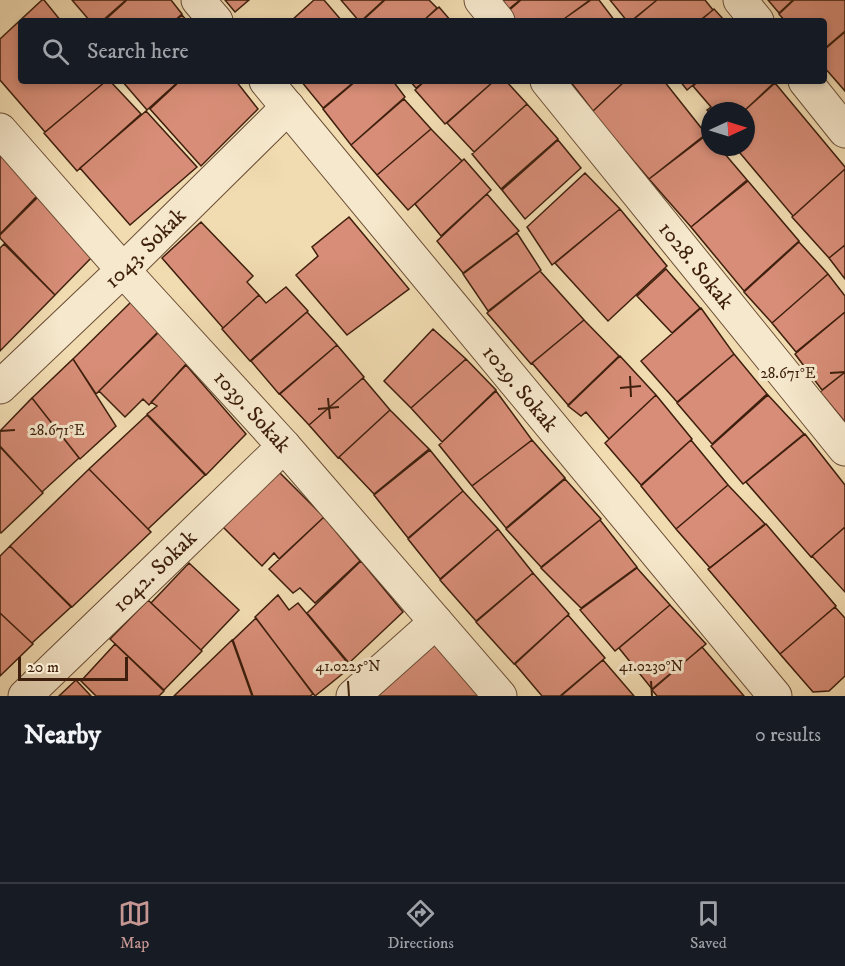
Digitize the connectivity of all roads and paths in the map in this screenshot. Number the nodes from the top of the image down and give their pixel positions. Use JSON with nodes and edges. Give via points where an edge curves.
{"nodes":[{"id":1,"x":198,"y":0,"type":"edge"},
{"id":2,"x":481,"y":0,"type":"edge"},
{"id":3,"x":740,"y":0,"type":"edge"},
{"id":4,"x":213,"y":18,"type":"edge"},
{"id":5,"x":496,"y":18,"type":"edge"},
{"id":6,"x":755,"y":18,"type":"edge"},
{"id":7,"x":269,"y":84,"type":"edge"},
{"id":8,"x":549,"y":84,"type":"edge"},
{"id":9,"x":807,"y":84,"type":"edge"},
{"id":10,"x":288,"y":107,"type":"junction"},
{"id":11,"x":0,"y":130,"type":"edge"},
{"id":12,"x":845,"y":131,"type":"edge"},
{"id":13,"x":123,"y":270,"type":"junction"},
{"id":14,"x":0,"y":387,"type":"edge"},
{"id":15,"x":284,"y":446,"type":"junction"},
{"id":16,"x":845,"y":448,"type":"edge"},
{"id":17,"x":436,"y":622,"type":"junction"},
{"id":18,"x":25,"y":696,"type":"edge"},
{"id":19,"x":354,"y":696,"type":"edge"},
{"id":20,"x":500,"y":696,"type":"edge"},
{"id":21,"x":775,"y":696,"type":"edge"}],
"edges":[{"from":1,"to":4,"type":"street"},
{"from":2,"to":5,"type":"street"},
{"from":3,"to":6,"type":"street"},
{"from":7,"to":10,"type":"street","name":"1029. Sokak"},
{"from":8,"to":16,"type":"street","name":"1028. Sokak"},
{"from":9,"to":12,"type":"street"},
{"from":10,"to":13,"type":"street","name":"1043. Sokak"},
{"from":10,"to":21,"type":"street","name":"1029. Sokak"},
{"from":11,"to":13,"type":"street","name":"1039. Sokak"},
{"from":13,"to":14,"type":"street","name":"1043. Sokak"},
{"from":13,"to":15,"type":"street","name":"1039. Sokak"},
{"from":15,"to":17,"type":"street","name":"1039. Sokak"},
{"from":15,"to":18,"type":"street","name":"1042. Sokak"},
{"from":17,"to":19,"type":"street"},
{"from":17,"to":20,"type":"street","name":"1039. Sokak"}]}
